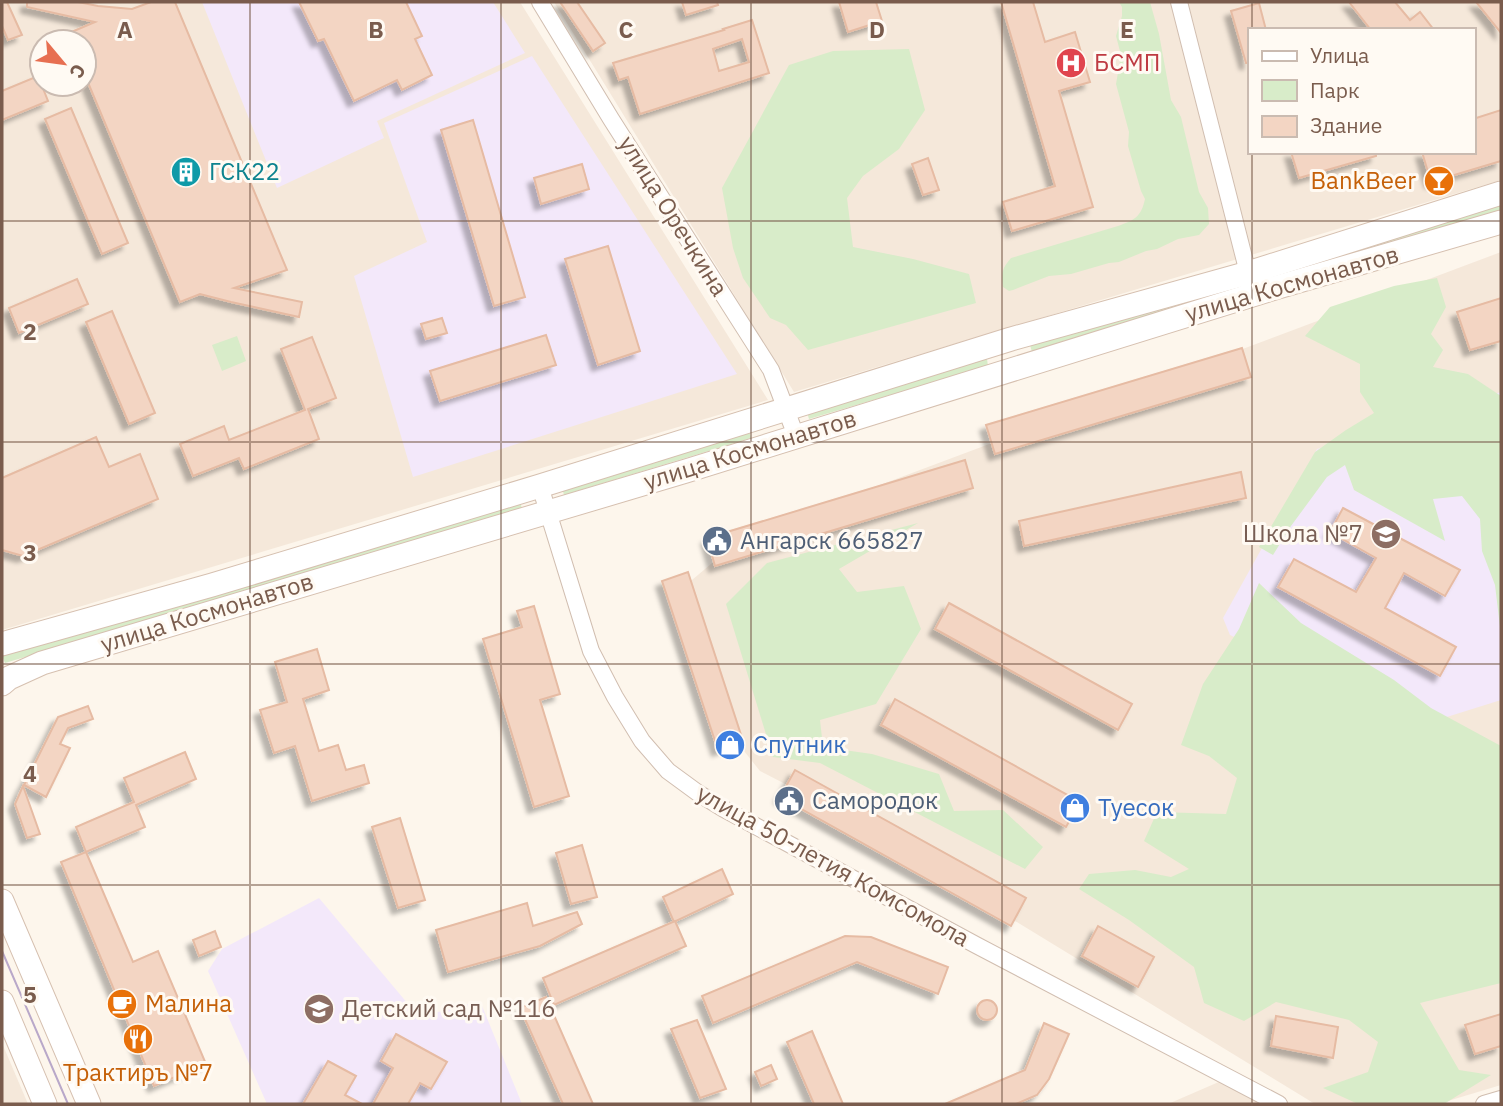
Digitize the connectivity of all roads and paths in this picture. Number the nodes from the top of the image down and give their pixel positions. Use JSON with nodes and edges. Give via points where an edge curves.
{"nodes":[{"id":1,"x":540,"y":2,"type":"edge"},
{"id":2,"x":1179,"y":2,"type":"edge"},
{"id":3,"x":1501,"y":193,"type":"edge"},
{"id":4,"x":1501,"y":222,"type":"edge"},
{"id":5,"x":1248,"y":273,"type":"junction"},
{"id":6,"x":1249,"y":296,"type":"junction"},
{"id":7,"x":786,"y":408,"type":"junction"},
{"id":8,"x":796,"y":436,"type":"junction"},
{"id":9,"x":540,"y":486,"type":"junction"},
{"id":10,"x":547,"y":512,"type":"junction"},
{"id":11,"x":2,"y":644,"type":"edge"},
{"id":12,"x":2,"y":684,"type":"edge"},
{"id":13,"x":2,"y":901,"type":"edge"},
{"id":14,"x":2,"y":1002,"type":"edge"},
{"id":15,"x":1501,"y":1099,"type":"edge"},
{"id":16,"x":45,"y":1104,"type":"edge"},
{"id":17,"x":89,"y":1104,"type":"edge"},
{"id":18,"x":1279,"y":1104,"type":"edge"},
{"id":19,"x":1484,"y":1104,"type":"edge"}],
"edges":[{"from":1,"to":7,"type":"street","name":"улица Оречкина","via":[[771,370]]},
{"from":2,"to":5,"type":"street"},
{"from":3,"to":5,"type":"street","name":"улица Космонавтов"},
{"from":4,"to":6,"type":"street","name":"улица Космонавтов"},
{"from":5,"to":6,"type":"street"},
{"from":5,"to":7,"type":"street","name":"улица Космонавтов"},
{"from":6,"to":8,"type":"street","name":"улица Космонавтов"},
{"from":7,"to":8,"type":"street","name":"улица Оречкина"},
{"from":7,"to":9,"type":"street","name":"улица Космонавтов"},
{"from":8,"to":10,"type":"street","name":"улица Космонавтов"},
{"from":9,"to":10,"type":"street","name":"улица 50-летия Комсомола"},
{"from":9,"to":11,"type":"street","name":"улица Космонавтов"},
{"from":10,"to":12,"type":"street","name":"улица Космонавтов","via":[[42,663]]},
{"from":10,"to":18,"type":"street","name":"улица 50-летия Комсомола","via":[[591,651],[642,741],[668,771],[724,809]]},
{"from":13,"to":17,"type":"street"},
{"from":14,"to":16,"type":"street"},
{"from":15,"to":19,"type":"street"}]}
